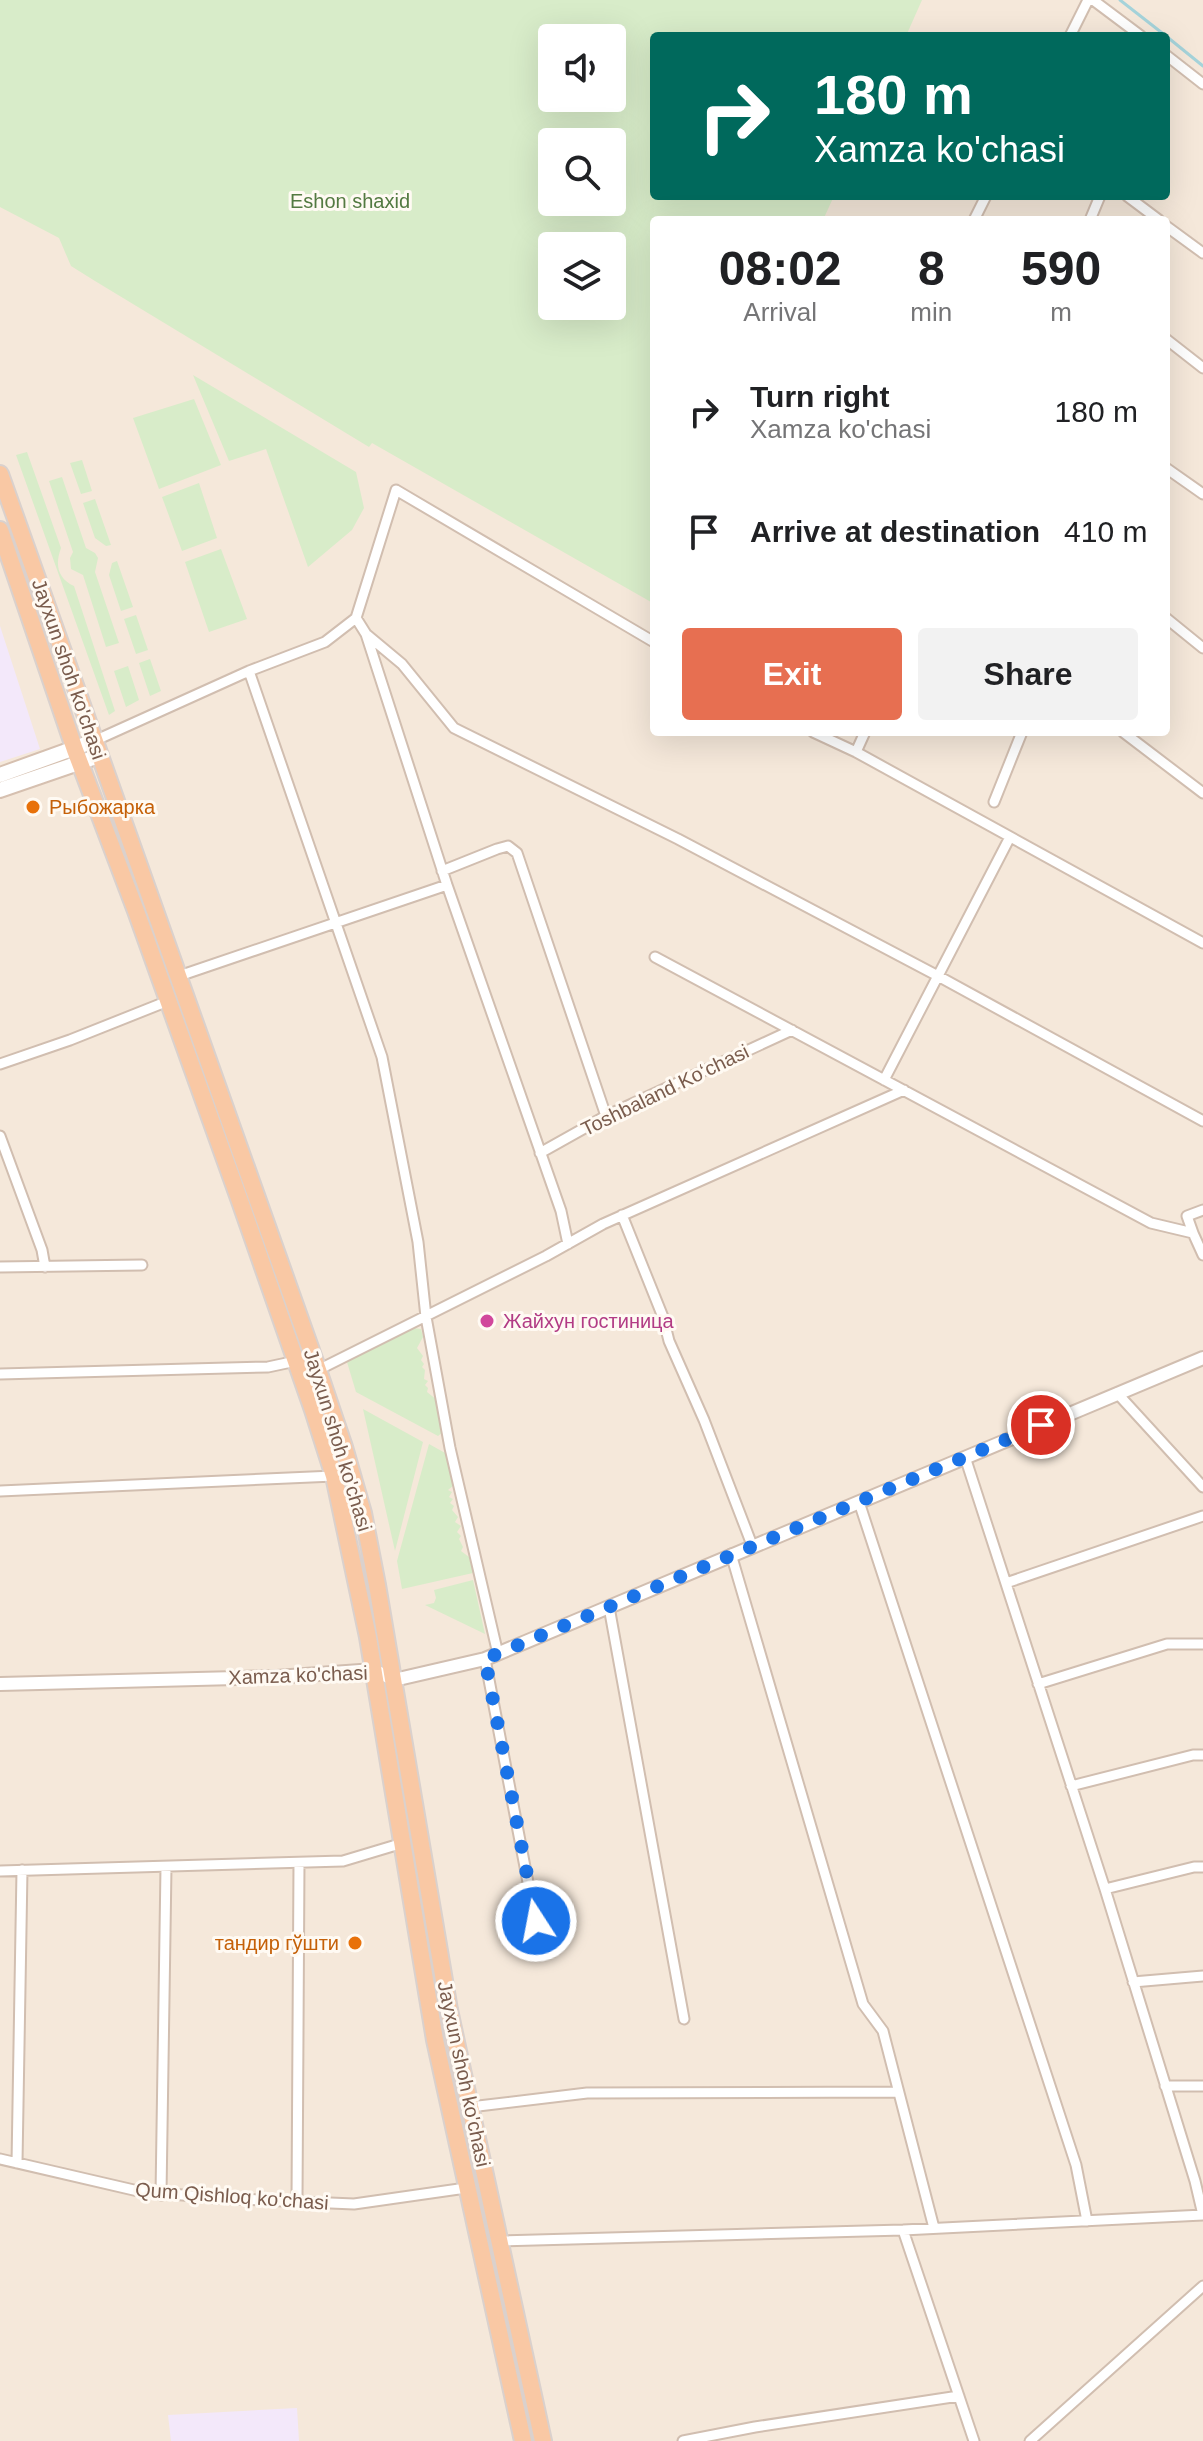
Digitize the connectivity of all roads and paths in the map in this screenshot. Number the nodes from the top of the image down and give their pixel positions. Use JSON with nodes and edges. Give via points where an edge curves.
{"nodes":[{"id":1,"x":1091,"y":0,"type":"edge"},
{"id":2,"x":1072,"y":32,"type":"edge"},
{"id":3,"x":1135,"y":32,"type":"edge"},
{"id":4,"x":1170,"y":58,"type":"edge"},
{"id":5,"x":1203,"y":84,"type":"edge"},
{"id":6,"x":1132,"y":200,"type":"edge"},
{"id":7,"x":1154,"y":216,"type":"edge"},
{"id":8,"x":1170,"y":229,"type":"edge"},
{"id":9,"x":1203,"y":253,"type":"edge"},
{"id":10,"x":1170,"y":342,"type":"edge"},
{"id":11,"x":1203,"y":368,"type":"edge"},
{"id":12,"x":1170,"y":471,"type":"edge"},
{"id":13,"x":0,"y":474,"type":"edge"},
{"id":14,"x":1203,"y":494,"type":"edge"},
{"id":15,"x":0,"y":530,"type":"edge"},
{"id":16,"x":36,"y":575,"type":"junction"},
{"id":17,"x":17,"y":581,"type":"junction"},
{"id":18,"x":356,"y":618,"type":"junction"},
{"id":19,"x":1170,"y":621,"type":"edge"},
{"id":20,"x":366,"y":634,"type":"junction"},
{"id":21,"x":650,"y":640,"type":"edge"},
{"id":22,"x":1203,"y":648,"type":"edge"},
{"id":23,"x":249,"y":671,"type":"junction"},
{"id":24,"x":822,"y":736,"type":"edge"},
{"id":25,"x":863,"y":736,"type":"edge"},
{"id":26,"x":1020,"y":736,"type":"edge"},
{"id":27,"x":1128,"y":736,"type":"edge"},
{"id":28,"x":97,"y":748,"type":"junction"},
{"id":29,"x":856,"y":752,"type":"junction"},
{"id":30,"x":78,"y":756,"type":"junction"},
{"id":31,"x":0,"y":775,"type":"edge"},
{"id":32,"x":0,"y":790,"type":"edge"},
{"id":33,"x":1203,"y":793,"type":"edge"},
{"id":34,"x":994,"y":802,"type":"dead end"},
{"id":35,"x":1010,"y":837,"type":"junction"},
{"id":36,"x":442,"y":871,"type":"junction"},
{"id":37,"x":447,"y":885,"type":"junction"},
{"id":38,"x":337,"y":922,"type":"junction"},
{"id":39,"x":1203,"y":943,"type":"edge"},
{"id":40,"x":655,"y":957,"type":"dead end"},
{"id":41,"x":179,"y":976,"type":"junction"},
{"id":42,"x":938,"y":976,"type":"junction"},
{"id":43,"x":168,"y":1001,"type":"junction"},
{"id":44,"x":792,"y":1030,"type":"junction"},
{"id":45,"x":0,"y":1064,"type":"edge"},
{"id":46,"x":884,"y":1080,"type":"junction"},
{"id":47,"x":904,"y":1090,"type":"junction"},
{"id":48,"x":606,"y":1116,"type":"junction"},
{"id":49,"x":1203,"y":1121,"type":"edge"},
{"id":50,"x":0,"y":1136,"type":"edge"},
{"id":51,"x":540,"y":1153,"type":"junction"},
{"id":52,"x":1203,"y":1210,"type":"edge"},
{"id":53,"x":622,"y":1215,"type":"junction"},
{"id":54,"x":1193,"y":1233,"type":"junction"},
{"id":55,"x":568,"y":1244,"type":"junction"},
{"id":56,"x":1203,"y":1255,"type":"edge"},
{"id":57,"x":142,"y":1265,"type":"dead end"},
{"id":58,"x":0,"y":1267,"type":"edge"},
{"id":59,"x":45,"y":1267,"type":"junction"},
{"id":60,"x":426,"y":1317,"type":"junction"},
{"id":61,"x":1203,"y":1358,"type":"edge"},
{"id":62,"x":296,"y":1361,"type":"junction"},
{"id":63,"x":318,"y":1370,"type":"junction"},
{"id":64,"x":0,"y":1374,"type":"edge"},
{"id":65,"x":1117,"y":1393,"type":"junction"},
{"id":66,"x":965,"y":1457,"type":"junction"},
{"id":67,"x":334,"y":1476,"type":"junction"},
{"id":68,"x":1203,"y":1487,"type":"edge"},
{"id":69,"x":0,"y":1491,"type":"edge"},
{"id":70,"x":859,"y":1502,"type":"junction"},
{"id":71,"x":1203,"y":1516,"type":"edge"},
{"id":72,"x":752,"y":1545,"type":"junction"},
{"id":73,"x":731,"y":1554,"type":"junction"},
{"id":74,"x":1006,"y":1583,"type":"junction"},
{"id":75,"x":609,"y":1607,"type":"junction"},
{"id":76,"x":1203,"y":1644,"type":"edge"},
{"id":77,"x":492,"y":1657,"type":"junction"},
{"id":78,"x":374,"y":1670,"type":"junction"},
{"id":79,"x":394,"y":1680,"type":"junction"},
{"id":80,"x":0,"y":1684,"type":"edge"},
{"id":81,"x":1038,"y":1684,"type":"junction"},
{"id":82,"x":1203,"y":1755,"type":"edge"},
{"id":83,"x":1071,"y":1786,"type":"junction"},
{"id":84,"x":403,"y":1843,"type":"junction"},
{"id":85,"x":299,"y":1863,"type":"junction"},
{"id":86,"x":166,"y":1867,"type":"junction"},
{"id":87,"x":1203,"y":1867,"type":"edge"},
{"id":88,"x":22,"y":1870,"type":"junction"},
{"id":89,"x":0,"y":1871,"type":"edge"},
{"id":90,"x":1105,"y":1889,"type":"junction"},
{"id":91,"x":541,"y":1950,"type":"dead end"},
{"id":92,"x":1203,"y":1976,"type":"edge"},
{"id":93,"x":1133,"y":1982,"type":"junction"},
{"id":94,"x":684,"y":2019,"type":"dead end"},
{"id":95,"x":1165,"y":2086,"type":"junction"},
{"id":96,"x":1203,"y":2086,"type":"edge"},
{"id":97,"x":897,"y":2092,"type":"junction"},
{"id":98,"x":470,"y":2107,"type":"junction"},
{"id":99,"x":0,"y":2159,"type":"edge"},
{"id":100,"x":17,"y":2163,"type":"junction"},
{"id":101,"x":466,"y":2188,"type":"junction"},
{"id":102,"x":161,"y":2195,"type":"junction"},
{"id":103,"x":297,"y":2201,"type":"junction"},
{"id":104,"x":1203,"y":2215,"type":"edge"},
{"id":105,"x":1087,"y":2221,"type":"junction"},
{"id":106,"x":934,"y":2228,"type":"junction"},
{"id":107,"x":903,"y":2230,"type":"junction"},
{"id":108,"x":500,"y":2241,"type":"junction"},
{"id":109,"x":479,"y":2246,"type":"junction"},
{"id":110,"x":1203,"y":2286,"type":"edge"},
{"id":111,"x":959,"y":2396,"type":"junction"},
{"id":112,"x":523,"y":2441,"type":"edge"},
{"id":113,"x":543,"y":2441,"type":"edge"},
{"id":114,"x":683,"y":2441,"type":"edge"},
{"id":115,"x":974,"y":2441,"type":"edge"},
{"id":116,"x":1030,"y":2441,"type":"edge"}],
"edges":[{"from":1,"to":2,"type":"street"},
{"from":1,"to":3,"type":"street"},
{"from":4,"to":5,"type":"street"},
{"from":6,"to":7,"type":"street"},
{"from":8,"to":9,"type":"street"},
{"from":10,"to":11,"type":"street"},
{"from":12,"to":14,"type":"street"},
{"from":13,"to":16,"type":"highway","name":"Jayxun shoh ko'chasi"},
{"from":15,"to":17,"type":"highway","name":"Jayxun shoh ko'chasi"},
{"from":16,"to":17,"type":"highway"},
{"from":16,"to":28,"type":"highway","name":"Jayxun shoh ko'chasi"},
{"from":17,"to":30,"type":"highway","name":"Jayxun shoh ko'chasi"},
{"from":18,"to":20,"type":"street"},
{"from":18,"to":21,"type":"street","via":[[396,490]]},
{"from":18,"to":23,"type":"street","via":[[325,642]]},
{"from":19,"to":22,"type":"street"},
{"from":20,"to":36,"type":"street"},
{"from":20,"to":42,"type":"street","via":[[402,664],[454,728]]},
{"from":23,"to":28,"type":"street"},
{"from":23,"to":38,"type":"street"},
{"from":24,"to":29,"type":"street"},
{"from":25,"to":29,"type":"street"},
{"from":26,"to":34,"type":"street"},
{"from":27,"to":33,"type":"street"},
{"from":28,"to":30,"type":"main road"},
{"from":28,"to":41,"type":"highway","name":"Jayxun shoh ko'chasi"},
{"from":29,"to":35,"type":"street"},
{"from":30,"to":31,"type":"main road"},
{"from":30,"to":32,"type":"main road"},
{"from":30,"to":43,"type":"highway","name":"Jayxun shoh ko'chasi"},
{"from":35,"to":39,"type":"street"},
{"from":35,"to":42,"type":"street"},
{"from":36,"to":37,"type":"street"},
{"from":36,"to":48,"type":"street","via":[[508,846],[517,853]]},
{"from":37,"to":38,"type":"street"},
{"from":37,"to":51,"type":"street"},
{"from":38,"to":41,"type":"street"},
{"from":38,"to":60,"type":"street","via":[[382,1057],[418,1242]]},
{"from":40,"to":44,"type":"street"},
{"from":41,"to":63,"type":"highway","name":"Jayxun shoh ko'chasi"},
{"from":42,"to":46,"type":"street"},
{"from":42,"to":49,"type":"street"},
{"from":43,"to":45,"type":"street"},
{"from":43,"to":62,"type":"highway","name":"Jayxun shoh ko'chasi"},
{"from":44,"to":46,"type":"street"},
{"from":44,"to":48,"type":"street","name":"Toshbaland Koʻchasi"},
{"from":46,"to":47,"type":"street"},
{"from":47,"to":53,"type":"street"},
{"from":47,"to":54,"type":"street","via":[[1151,1223]]},
{"from":48,"to":51,"type":"street","name":"Toshbaland Koʻchasi"},
{"from":50,"to":59,"type":"street"},
{"from":51,"to":55,"type":"street"},
{"from":52,"to":54,"type":"street","via":[[1187,1216]]},
{"from":53,"to":55,"type":"street"},
{"from":53,"to":72,"type":"street"},
{"from":54,"to":56,"type":"street"},
{"from":55,"to":60,"type":"street"},
{"from":57,"to":59,"type":"street"},
{"from":58,"to":59,"type":"street"},
{"from":60,"to":63,"type":"street"},
{"from":60,"to":77,"type":"street"},
{"from":61,"to":65,"type":"street","name":"Xamza ko'chasi"},
{"from":62,"to":64,"type":"street","via":[[268,1367]]},
{"from":62,"to":67,"type":"highway","name":"Jayxun shoh ko'chasi"},
{"from":63,"to":79,"type":"highway","name":"Jayxun shoh ko'chasi","via":[[363,1513]]},
{"from":65,"to":66,"type":"street","name":"Xamza ko'chasi"},
{"from":65,"to":68,"type":"street"},
{"from":66,"to":70,"type":"street","name":"Xamza ko'chasi"},
{"from":66,"to":74,"type":"street"},
{"from":67,"to":69,"type":"street"},
{"from":67,"to":78,"type":"highway","name":"Jayxun shoh ko'chasi"},
{"from":70,"to":72,"type":"street","name":"Xamza ko'chasi"},
{"from":70,"to":105,"type":"street","via":[[1076,2165]]},
{"from":71,"to":74,"type":"street"},
{"from":72,"to":73,"type":"street","name":"Xamza ko'chasi"},
{"from":73,"to":75,"type":"street","name":"Xamza ko'chasi"},
{"from":73,"to":97,"type":"street","via":[[863,2004],[883,2031]]},
{"from":74,"to":81,"type":"street"},
{"from":75,"to":77,"type":"street","name":"Xamza ko'chasi"},
{"from":75,"to":94,"type":"street"},
{"from":76,"to":81,"type":"street","via":[[1167,1644]]},
{"from":77,"to":79,"type":"street","name":"Xamza ko'chasi"},
{"from":77,"to":91,"type":"street"},
{"from":78,"to":79,"type":"street","name":"Xamza ko'chasi"},
{"from":78,"to":80,"type":"street","name":"Xamza ko'chasi"},
{"from":78,"to":84,"type":"highway","name":"Jayxun shoh ko'chasi"},
{"from":79,"to":98,"type":"highway","name":"Jayxun shoh ko'chasi"},
{"from":81,"to":83,"type":"street"},
{"from":82,"to":83,"type":"street"},
{"from":83,"to":90,"type":"street"},
{"from":84,"to":85,"type":"street","via":[[343,1861]]},
{"from":84,"to":101,"type":"highway","name":"Jayxun shoh ko'chasi"},
{"from":85,"to":86,"type":"street"},
{"from":85,"to":103,"type":"street"},
{"from":86,"to":88,"type":"street"},
{"from":86,"to":102,"type":"street"},
{"from":87,"to":90,"type":"street"},
{"from":88,"to":89,"type":"street"},
{"from":88,"to":100,"type":"street"},
{"from":90,"to":93,"type":"street"},
{"from":92,"to":93,"type":"street"},
{"from":93,"to":95,"type":"street"},
{"from":95,"to":96,"type":"street"},
{"from":95,"to":104,"type":"street"},
{"from":97,"to":98,"type":"street","via":[[587,2093]]},
{"from":97,"to":106,"type":"street"},
{"from":98,"to":108,"type":"highway","name":"Jayxun shoh ko'chasi"},
{"from":99,"to":100,"type":"street","name":"Qum Qishloq ko'chasi"},
{"from":100,"to":102,"type":"street","name":"Qum Qishloq ko'chasi"},
{"from":101,"to":103,"type":"street","name":"Qum Qishloq ko'chasi","via":[[354,2204]]},
{"from":101,"to":109,"type":"highway","name":"Jayxun shoh ko'chasi"},
{"from":102,"to":103,"type":"street","name":"Qum Qishloq ko'chasi"},
{"from":104,"to":105,"type":"street"},
{"from":105,"to":106,"type":"street"},
{"from":106,"to":107,"type":"street"},
{"from":107,"to":108,"type":"street"},
{"from":107,"to":111,"type":"street"},
{"from":108,"to":109,"type":"street"},
{"from":108,"to":113,"type":"highway","name":"Jayxun shoh ko'chasi"},
{"from":109,"to":112,"type":"highway","name":"Jayxun shoh ko'chasi"},
{"from":110,"to":116,"type":"street"},
{"from":111,"to":114,"type":"street"},
{"from":111,"to":115,"type":"street"}]}
